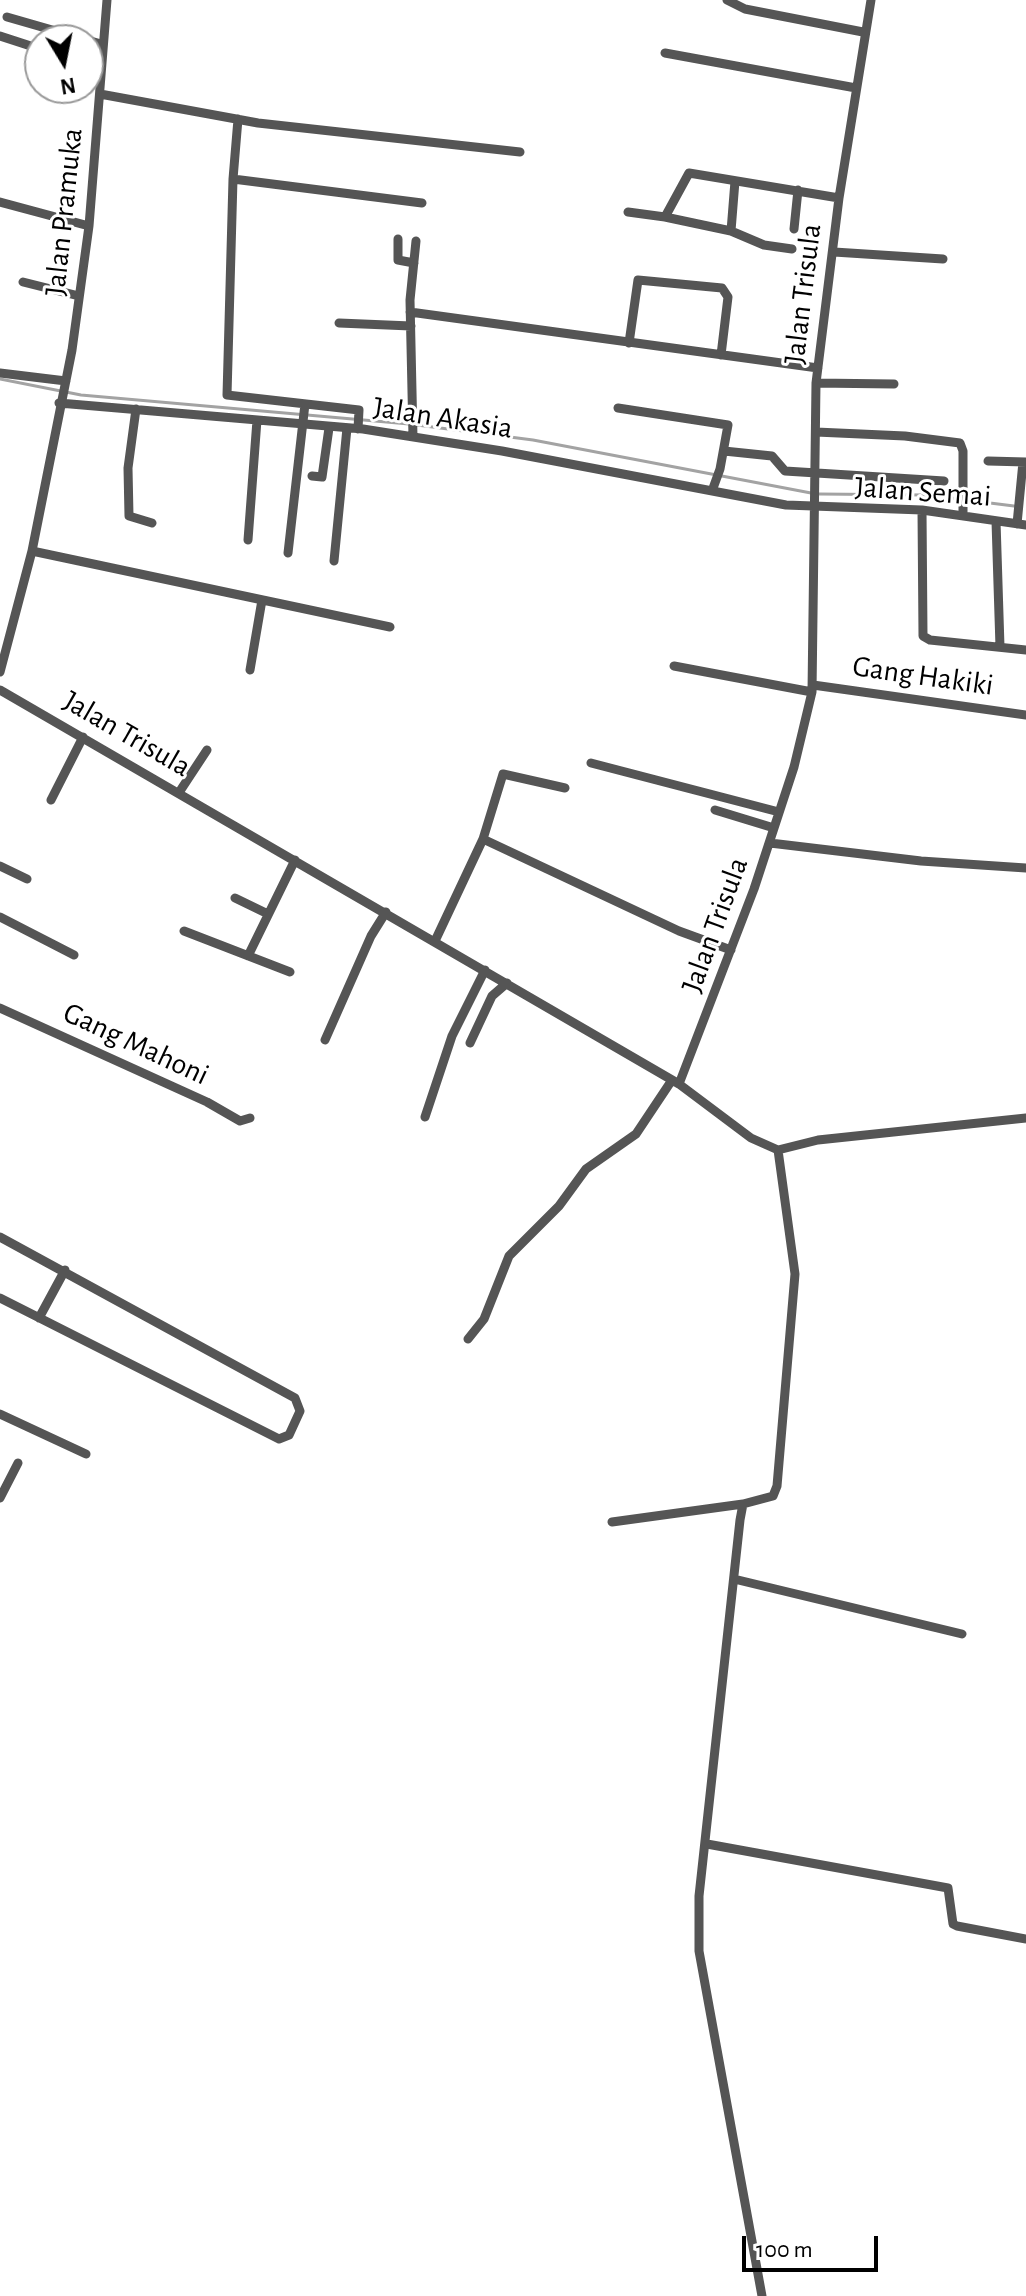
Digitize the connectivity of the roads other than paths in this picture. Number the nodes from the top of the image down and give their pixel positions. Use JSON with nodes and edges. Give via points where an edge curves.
{"nodes":[{"id":1,"x":107,"y":0,"type":"edge"},
{"id":2,"x":727,"y":0,"type":"edge"},
{"id":3,"x":871,"y":0,"type":"edge"},
{"id":4,"x":7,"y":17,"type":"dead end"},
{"id":5,"x":31,"y":24,"type":"edge"},
{"id":6,"x":104,"y":24,"type":"edge"},
{"id":7,"x":863,"y":32,"type":"junction"},
{"id":8,"x":0,"y":36,"type":"edge"},
{"id":9,"x":24,"y":44,"type":"edge"},
{"id":10,"x":665,"y":53,"type":"dead end"},
{"id":11,"x":856,"y":88,"type":"junction"},
{"id":12,"x":104,"y":95,"type":"edge"},
{"id":13,"x":99,"y":104,"type":"edge"},
{"id":14,"x":238,"y":119,"type":"junction"},
{"id":15,"x":520,"y":152,"type":"dead end"},
{"id":16,"x":233,"y":179,"type":"junction"},
{"id":17,"x":735,"y":181,"type":"junction"},
{"id":18,"x":798,"y":190,"type":"junction"},
{"id":19,"x":839,"y":198,"type":"junction"},
{"id":20,"x":0,"y":202,"type":"edge"},
{"id":21,"x":422,"y":203,"type":"dead end"},
{"id":22,"x":628,"y":212,"type":"dead end"},
{"id":23,"x":665,"y":217,"type":"junction"},
{"id":24,"x":89,"y":226,"type":"junction"},
{"id":25,"x":794,"y":229,"type":"dead end"},
{"id":26,"x":731,"y":231,"type":"junction"},
{"id":27,"x":398,"y":239,"type":"dead end"},
{"id":28,"x":416,"y":241,"type":"dead end"},
{"id":29,"x":792,"y":249,"type":"dead end"},
{"id":30,"x":834,"y":252,"type":"junction"},
{"id":31,"x":943,"y":259,"type":"dead end"},
{"id":32,"x":414,"y":263,"type":"junction"},
{"id":33,"x":23,"y":282,"type":"dead end"},
{"id":34,"x":79,"y":296,"type":"junction"},
{"id":35,"x":410,"y":312,"type":"junction"},
{"id":36,"x":339,"y":323,"type":"dead end"},
{"id":37,"x":411,"y":326,"type":"junction"},
{"id":38,"x":629,"y":343,"type":"junction"},
{"id":39,"x":721,"y":355,"type":"junction"},
{"id":40,"x":818,"y":368,"type":"junction"},
{"id":41,"x":0,"y":373,"type":"edge"},
{"id":42,"x":816,"y":383,"type":"junction"},
{"id":43,"x":894,"y":384,"type":"dead end"},
{"id":44,"x":62,"y":393,"type":"junction"},
{"id":45,"x":305,"y":404,"type":"junction"},
{"id":46,"x":618,"y":408,"type":"dead end"},
{"id":47,"x":136,"y":409,"type":"junction"},
{"id":48,"x":257,"y":420,"type":"junction"},
{"id":49,"x":303,"y":424,"type":"junction"},
{"id":50,"x":359,"y":427,"type":"junction"},
{"id":51,"x":329,"y":428,"type":"junction"},
{"id":52,"x":347,"y":428,"type":"junction"},
{"id":53,"x":413,"y":432,"type":"junction"},
{"id":54,"x":816,"y":432,"type":"junction"},
{"id":55,"x":724,"y":451,"type":"junction"},
{"id":56,"x":988,"y":461,"type":"dead end"},
{"id":57,"x":1024,"y":462,"type":"edge"},
{"id":58,"x":816,"y":473,"type":"junction"},
{"id":59,"x":312,"y":476,"type":"dead end"},
{"id":60,"x":944,"y":481,"type":"dead end"},
{"id":61,"x":712,"y":490,"type":"junction"},
{"id":62,"x":815,"y":506,"type":"junction"},
{"id":63,"x":922,"y":510,"type":"junction"},
{"id":64,"x":963,"y":512,"type":"junction"},
{"id":65,"x":996,"y":521,"type":"junction"},
{"id":66,"x":1020,"y":521,"type":"edge"},
{"id":67,"x":152,"y":523,"type":"dead end"},
{"id":68,"x":248,"y":540,"type":"dead end"},
{"id":69,"x":32,"y":551,"type":"junction"},
{"id":70,"x":288,"y":553,"type":"dead end"},
{"id":71,"x":334,"y":561,"type":"dead end"},
{"id":72,"x":262,"y":600,"type":"junction"},
{"id":73,"x":390,"y":627,"type":"dead end"},
{"id":74,"x":1000,"y":647,"type":"junction"},
{"id":75,"x":1026,"y":650,"type":"edge"},
{"id":76,"x":2,"y":658,"type":"edge"},
{"id":77,"x":674,"y":666,"type":"dead end"},
{"id":78,"x":250,"y":670,"type":"dead end"},
{"id":79,"x":0,"y":672,"type":"edge"},
{"id":80,"x":812,"y":688,"type":"junction"},
{"id":81,"x":0,"y":690,"type":"edge"},
{"id":82,"x":1026,"y":715,"type":"edge"},
{"id":83,"x":83,"y":737,"type":"junction"},
{"id":84,"x":207,"y":750,"type":"dead end"},
{"id":85,"x":591,"y":763,"type":"dead end"},
{"id":86,"x":565,"y":788,"type":"dead end"},
{"id":87,"x":180,"y":791,"type":"junction"},
{"id":88,"x":51,"y":800,"type":"dead end"},
{"id":89,"x":715,"y":810,"type":"dead end"},
{"id":90,"x":779,"y":812,"type":"junction"},
{"id":91,"x":774,"y":828,"type":"junction"},
{"id":92,"x":483,"y":839,"type":"junction"},
{"id":93,"x":770,"y":843,"type":"junction"},
{"id":94,"x":295,"y":860,"type":"junction"},
{"id":95,"x":0,"y":866,"type":"edge"},
{"id":96,"x":1026,"y":868,"type":"edge"},
{"id":97,"x":27,"y":879,"type":"dead end"},
{"id":98,"x":235,"y":898,"type":"dead end"},
{"id":99,"x":386,"y":912,"type":"junction"},
{"id":100,"x":268,"y":914,"type":"junction"},
{"id":101,"x":0,"y":917,"type":"edge"},
{"id":102,"x":184,"y":931,"type":"dead end"},
{"id":103,"x":435,"y":941,"type":"junction"},
{"id":104,"x":731,"y":950,"type":"junction"},
{"id":105,"x":74,"y":955,"type":"dead end"},
{"id":106,"x":248,"y":956,"type":"junction"},
{"id":107,"x":485,"y":970,"type":"junction"},
{"id":108,"x":290,"y":972,"type":"dead end"},
{"id":109,"x":507,"y":983,"type":"junction"},
{"id":110,"x":0,"y":1008,"type":"edge"},
{"id":111,"x":325,"y":1040,"type":"dead end"},
{"id":112,"x":470,"y":1043,"type":"dead end"},
{"id":113,"x":675,"y":1084,"type":"junction"},
{"id":114,"x":425,"y":1117,"type":"dead end"},
{"id":115,"x":250,"y":1118,"type":"dead end"},
{"id":116,"x":1026,"y":1118,"type":"edge"},
{"id":117,"x":778,"y":1150,"type":"junction"},
{"id":118,"x":0,"y":1237,"type":"edge"},
{"id":119,"x":65,"y":1270,"type":"junction"},
{"id":120,"x":0,"y":1298,"type":"edge"},
{"id":121,"x":39,"y":1318,"type":"junction"},
{"id":122,"x":468,"y":1339,"type":"dead end"},
{"id":123,"x":0,"y":1414,"type":"edge"},
{"id":124,"x":86,"y":1454,"type":"dead end"},
{"id":125,"x":18,"y":1463,"type":"dead end"},
{"id":126,"x":0,"y":1498,"type":"edge"},
{"id":127,"x":741,"y":1512,"type":"junction"},
{"id":128,"x":612,"y":1522,"type":"dead end"},
{"id":129,"x":734,"y":1579,"type":"junction"},
{"id":130,"x":962,"y":1634,"type":"dead end"},
{"id":131,"x":707,"y":1844,"type":"junction"},
{"id":132,"x":1026,"y":1939,"type":"edge"},
{"id":133,"x":762,"y":2296,"type":"edge"}],
"edges":[{"from":1,"to":6,"type":"street","name":"Jalan Pramuka"},
{"from":2,"to":7,"type":"street","via":[[745,9]]},
{"from":3,"to":7,"type":"street","name":"Jalan Trisula"},
{"from":4,"to":5,"type":"street"},
{"from":7,"to":11,"type":"street","name":"Jalan Trisula"},
{"from":8,"to":9,"type":"street"},
{"from":10,"to":11,"type":"street"},
{"from":11,"to":19,"type":"street","name":"Jalan Trisula"},
{"from":12,"to":14,"type":"street"},
{"from":13,"to":24,"type":"street","name":"Jalan Pramuka"},
{"from":14,"to":15,"type":"street"},
{"from":14,"to":16,"type":"street"},
{"from":16,"to":21,"type":"street"},
{"from":16,"to":45,"type":"street","via":[[227,395]]},
{"from":17,"to":18,"type":"street"},
{"from":17,"to":23,"type":"street","via":[[685,174]]},
{"from":17,"to":26,"type":"street"},
{"from":18,"to":19,"type":"street"},
{"from":18,"to":25,"type":"street"},
{"from":19,"to":30,"type":"street","name":"Jalan Trisula"},
{"from":20,"to":24,"type":"street"},
{"from":22,"to":23,"type":"street"},
{"from":23,"to":26,"type":"street"},
{"from":24,"to":34,"type":"street","name":"Jalan Pramuka"},
{"from":26,"to":29,"type":"street","via":[[764,245]]},
{"from":27,"to":32,"type":"street","via":[[398,260]]},
{"from":28,"to":32,"type":"street"},
{"from":30,"to":31,"type":"street"},
{"from":30,"to":40,"type":"street","name":"Jalan Trisula"},
{"from":32,"to":35,"type":"street"},
{"from":33,"to":34,"type":"street"},
{"from":34,"to":44,"type":"street","name":"Jalan Pramuka"},
{"from":35,"to":37,"type":"street"},
{"from":35,"to":38,"type":"street"},
{"from":36,"to":37,"type":"street"},
{"from":37,"to":53,"type":"street"},
{"from":38,"to":39,"type":"street"},
{"from":38,"to":39,"type":"street","via":[[637,280],[722,288],[728,297]]},
{"from":39,"to":40,"type":"street"},
{"from":40,"to":42,"type":"street","name":"Jalan Trisula"},
{"from":41,"to":44,"type":"street","name":"Jalan Akasia"},
{"from":42,"to":43,"type":"street"},
{"from":42,"to":54,"type":"street","name":"Jalan Trisula"},
{"from":44,"to":47,"type":"street","name":"Jalan Akasia"},
{"from":44,"to":69,"type":"street","name":"Jalan Pramuka"},
{"from":45,"to":49,"type":"street"},
{"from":45,"to":50,"type":"street","via":[[349,408],[360,413]]},
{"from":46,"to":55,"type":"street","via":[[728,425]]},
{"from":47,"to":48,"type":"street","name":"Jalan Akasia"},
{"from":47,"to":67,"type":"street","via":[[128,468],[129,516]]},
{"from":48,"to":49,"type":"street","name":"Jalan Akasia"},
{"from":48,"to":68,"type":"street"},
{"from":49,"to":51,"type":"street","name":"Jalan Akasia"},
{"from":49,"to":70,"type":"street"},
{"from":50,"to":52,"type":"street","name":"Jalan Akasia"},
{"from":50,"to":53,"type":"street","name":"Jalan Akasia"},
{"from":51,"to":52,"type":"street","name":"Jalan Akasia"},
{"from":51,"to":59,"type":"street","via":[[322,477]]},
{"from":52,"to":71,"type":"street"},
{"from":53,"to":61,"type":"street","name":"Jalan Akasia"},
{"from":54,"to":58,"type":"street","name":"Jalan Trisula"},
{"from":54,"to":64,"type":"street","via":[[960,443]]},
{"from":55,"to":58,"type":"street","via":[[772,456],[785,471]]},
{"from":55,"to":61,"type":"street"},
{"from":56,"to":57,"type":"street"},
{"from":57,"to":66,"type":"street"},
{"from":58,"to":60,"type":"street"},
{"from":58,"to":62,"type":"street","name":"Jalan Trisula"},
{"from":61,"to":62,"type":"street","name":"Jalan Akasia"},
{"from":62,"to":63,"type":"street","name":"Jalan Semai"},
{"from":62,"to":80,"type":"street","name":"Jalan Trisula"},
{"from":63,"to":64,"type":"street","name":"Jalan Semai"},
{"from":63,"to":74,"type":"street","via":[[923,636]]},
{"from":64,"to":65,"type":"street","name":"Jalan Semai"},
{"from":65,"to":66,"type":"street","name":"Jalan Semai"},
{"from":65,"to":74,"type":"street"},
{"from":69,"to":72,"type":"street"},
{"from":69,"to":76,"type":"street","name":"Jalan Pramuka"},
{"from":72,"to":73,"type":"street"},
{"from":72,"to":78,"type":"street"},
{"from":74,"to":75,"type":"street"},
{"from":76,"to":79,"type":"street","name":"Jalan Pramuka"},
{"from":77,"to":80,"type":"street","name":"Gang Hakiki"},
{"from":80,"to":82,"type":"street","name":"Gang Hakiki"},
{"from":80,"to":90,"type":"street","name":"Jalan Trisula"},
{"from":81,"to":83,"type":"street","name":"Jalan Trisula"},
{"from":83,"to":87,"type":"street","name":"Jalan Trisula"},
{"from":83,"to":88,"type":"street"},
{"from":84,"to":87,"type":"street"},
{"from":85,"to":90,"type":"street"},
{"from":86,"to":92,"type":"street","via":[[503,774]]},
{"from":87,"to":94,"type":"street","name":"Jalan Trisula"},
{"from":89,"to":91,"type":"street"},
{"from":90,"to":91,"type":"street","name":"Jalan Trisula"},
{"from":91,"to":93,"type":"street","name":"Jalan Trisula"},
{"from":92,"to":103,"type":"street"},
{"from":92,"to":104,"type":"street"},
{"from":93,"to":96,"type":"street"},
{"from":93,"to":104,"type":"street","name":"Jalan Trisula"},
{"from":94,"to":99,"type":"street","name":"Jalan Trisula"},
{"from":94,"to":100,"type":"street"},
{"from":95,"to":97,"type":"street"},
{"from":98,"to":100,"type":"street"},
{"from":99,"to":103,"type":"street","name":"Jalan Trisula"},
{"from":99,"to":111,"type":"street"},
{"from":100,"to":106,"type":"street"},
{"from":101,"to":105,"type":"street"},
{"from":102,"to":106,"type":"street"},
{"from":103,"to":107,"type":"street","name":"Jalan Trisula"},
{"from":104,"to":113,"type":"street","name":"Jalan Trisula"},
{"from":106,"to":108,"type":"street"},
{"from":107,"to":109,"type":"street","name":"Jalan Trisula"},
{"from":107,"to":114,"type":"street","via":[[452,1036]]},
{"from":109,"to":112,"type":"street","via":[[492,996]]},
{"from":109,"to":113,"type":"street","name":"Jalan Trisula"},
{"from":110,"to":115,"type":"street","name":"Gang Mahoni","via":[[240,1121]]},
{"from":113,"to":117,"type":"street","via":[[751,1138]]},
{"from":113,"to":122,"type":"street","via":[[636,1134],[586,1169],[559,1206],[509,1256],[484,1319]]},
{"from":116,"to":117,"type":"street","via":[[818,1140]]},
{"from":117,"to":127,"type":"street","via":[[795,1274],[777,1486],[773,1496]]},
{"from":118,"to":119,"type":"street"},
{"from":119,"to":121,"type":"street"},
{"from":119,"to":121,"type":"street","via":[[295,1398],[300,1411],[289,1435],[279,1439]]},
{"from":120,"to":121,"type":"street"},
{"from":123,"to":124,"type":"street"},
{"from":125,"to":126,"type":"street"},
{"from":127,"to":128,"type":"street"},
{"from":127,"to":129,"type":"street"},
{"from":129,"to":130,"type":"street"},
{"from":129,"to":131,"type":"street"},
{"from":131,"to":132,"type":"street","via":[[948,1888],[957,1926]]},
{"from":131,"to":133,"type":"street","via":[[699,1896],[699,1951]]}]}
